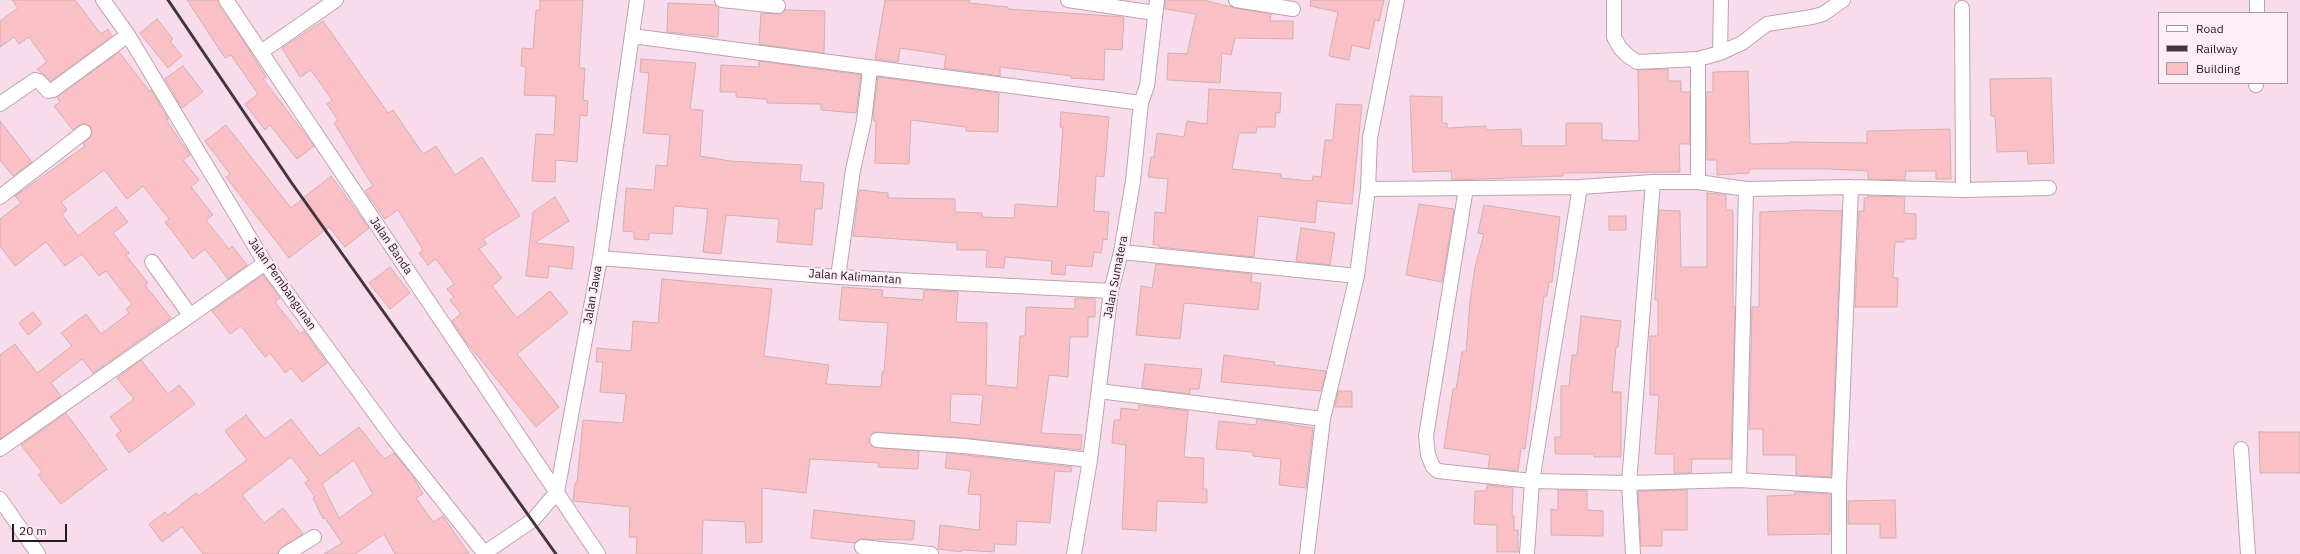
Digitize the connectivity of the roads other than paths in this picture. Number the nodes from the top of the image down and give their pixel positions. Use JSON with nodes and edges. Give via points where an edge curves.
{"nodes":[{"id":1,"x":103,"y":0,"type":"edge"},
{"id":2,"x":226,"y":0,"type":"edge"},
{"id":3,"x":336,"y":0,"type":"edge"},
{"id":4,"x":637,"y":0,"type":"edge"},
{"id":5,"x":722,"y":0,"type":"edge"},
{"id":6,"x":1068,"y":0,"type":"edge"},
{"id":7,"x":1236,"y":0,"type":"edge"},
{"id":8,"x":1397,"y":0,"type":"edge"},
{"id":9,"x":1614,"y":0,"type":"edge"},
{"id":10,"x":1721,"y":0,"type":"edge"},
{"id":11,"x":1843,"y":0,"type":"edge"},
{"id":12,"x":2257,"y":0,"type":"edge"},
{"id":13,"x":778,"y":6,"type":"dead end"},
{"id":14,"x":1156,"y":7,"type":"edge"},
{"id":15,"x":1962,"y":8,"type":"dead end"},
{"id":16,"x":1293,"y":9,"type":"dead end"},
{"id":17,"x":2257,"y":12,"type":"edge"},
{"id":18,"x":128,"y":35,"type":"junction"},
{"id":19,"x":632,"y":36,"type":"junction"},
{"id":20,"x":261,"y":52,"type":"junction"},
{"id":21,"x":1720,"y":53,"type":"junction"},
{"id":22,"x":1698,"y":59,"type":"junction"},
{"id":23,"x":870,"y":69,"type":"junction"},
{"id":24,"x":1141,"y":103,"type":"junction"},
{"id":25,"x":0,"y":104,"type":"edge"},
{"id":26,"x":84,"y":132,"type":"dead end"},
{"id":27,"x":1653,"y":182,"type":"junction"},
{"id":28,"x":1698,"y":182,"type":"junction"},
{"id":29,"x":1580,"y":187,"type":"junction"},
{"id":30,"x":1851,"y":187,"type":"junction"},
{"id":31,"x":1466,"y":188,"type":"junction"},
{"id":32,"x":2049,"y":188,"type":"dead end"},
{"id":33,"x":1368,"y":189,"type":"junction"},
{"id":34,"x":1746,"y":189,"type":"junction"},
{"id":35,"x":1963,"y":190,"type":"junction"},
{"id":36,"x":0,"y":197,"type":"edge"},
{"id":37,"x":1121,"y":252,"type":"junction"},
{"id":38,"x":600,"y":258,"type":"junction"},
{"id":39,"x":152,"y":262,"type":"dead end"},
{"id":40,"x":264,"y":263,"type":"junction"},
{"id":41,"x":1357,"y":276,"type":"junction"},
{"id":42,"x":838,"y":277,"type":"junction"},
{"id":43,"x":1111,"y":291,"type":"junction"},
{"id":44,"x":190,"y":315,"type":"junction"},
{"id":45,"x":1099,"y":392,"type":"junction"},
{"id":46,"x":1323,"y":419,"type":"junction"},
{"id":47,"x":878,"y":440,"type":"dead end"},
{"id":48,"x":0,"y":449,"type":"edge"},
{"id":49,"x":2241,"y":449,"type":"dead end"},
{"id":50,"x":1090,"y":460,"type":"junction"},
{"id":51,"x":1739,"y":480,"type":"junction"},
{"id":52,"x":1532,"y":481,"type":"junction"},
{"id":53,"x":1629,"y":483,"type":"junction"},
{"id":54,"x":1839,"y":486,"type":"junction"},
{"id":55,"x":557,"y":492,"type":"junction"},
{"id":56,"x":0,"y":499,"type":"edge"},
{"id":57,"x":314,"y":537,"type":"dead end"},
{"id":58,"x":862,"y":547,"type":"dead end"},
{"id":59,"x":38,"y":554,"type":"edge"},
{"id":60,"x":286,"y":554,"type":"edge"},
{"id":61,"x":484,"y":554,"type":"edge"},
{"id":62,"x":598,"y":554,"type":"edge"},
{"id":63,"x":931,"y":554,"type":"edge"},
{"id":64,"x":1074,"y":554,"type":"edge"},
{"id":65,"x":1307,"y":554,"type":"edge"},
{"id":66,"x":1527,"y":554,"type":"edge"},
{"id":67,"x":1633,"y":554,"type":"edge"},
{"id":68,"x":1839,"y":554,"type":"edge"},
{"id":69,"x":2248,"y":554,"type":"edge"}],
"edges":[{"from":1,"to":18,"type":"street","name":"Jalan Pembangunan"},
{"from":2,"to":20,"type":"street","name":"Jalan Banda"},
{"from":3,"to":20,"type":"street"},
{"from":4,"to":19,"type":"street","name":"Jalan Jawa"},
{"from":5,"to":13,"type":"street"},
{"from":6,"to":14,"type":"street"},
{"from":7,"to":16,"type":"street"},
{"from":8,"to":33,"type":"street","via":[[1370,138]]},
{"from":9,"to":22,"type":"street","via":[[1614,37],[1627,55],[1637,62]]},
{"from":10,"to":21,"type":"street"},
{"from":11,"to":21,"type":"street","via":[[1823,14],[1766,24],[1742,43]]},
{"from":12,"to":17,"type":"street"},
{"from":14,"to":24,"type":"street","name":"Jalan Sumatera","via":[[1147,86]]},
{"from":15,"to":35,"type":"street"},
{"from":18,"to":25,"type":"street","via":[[53,90],[48,91],[35,80]]},
{"from":18,"to":40,"type":"street","name":"Jalan Pembangunan"},
{"from":19,"to":23,"type":"street"},
{"from":19,"to":38,"type":"street","name":"Jalan Jawa"},
{"from":20,"to":55,"type":"street","name":"Jalan Banda"},
{"from":21,"to":22,"type":"street"},
{"from":22,"to":28,"type":"street"},
{"from":23,"to":24,"type":"street"},
{"from":23,"to":42,"type":"street","via":[[864,122],[853,170]]},
{"from":24,"to":37,"type":"street","name":"Jalan Sumatera","via":[[1133,181]]},
{"from":26,"to":36,"type":"street"},
{"from":27,"to":28,"type":"street"},
{"from":27,"to":29,"type":"street"},
{"from":27,"to":53,"type":"street"},
{"from":28,"to":34,"type":"street"},
{"from":29,"to":31,"type":"street"},
{"from":29,"to":52,"type":"street"},
{"from":30,"to":34,"type":"street"},
{"from":30,"to":35,"type":"street"},
{"from":30,"to":54,"type":"street"},
{"from":31,"to":33,"type":"street"},
{"from":31,"to":52,"type":"street","via":[[1426,436],[1428,455],[1433,467],[1443,472]]},
{"from":32,"to":35,"type":"street"},
{"from":33,"to":41,"type":"street"},
{"from":34,"to":51,"type":"street"},
{"from":37,"to":41,"type":"street"},
{"from":37,"to":43,"type":"street","name":"Jalan Sumatera"},
{"from":38,"to":42,"type":"street","name":"Jalan Kalimantan"},
{"from":38,"to":55,"type":"street","name":"Jalan Jawa"},
{"from":39,"to":44,"type":"street"},
{"from":40,"to":44,"type":"street"},
{"from":40,"to":61,"type":"street","name":"Jalan Pembangunan","via":[[393,438]]},
{"from":41,"to":46,"type":"street"},
{"from":42,"to":43,"type":"street","name":"Jalan Kalimantan"},
{"from":43,"to":45,"type":"street","name":"Jalan Sumatera"},
{"from":44,"to":48,"type":"street"},
{"from":45,"to":46,"type":"street"},
{"from":45,"to":50,"type":"street","name":"Jalan Sumatera"},
{"from":46,"to":65,"type":"street"},
{"from":47,"to":50,"type":"street","via":[[964,446]]},
{"from":49,"to":69,"type":"street"},
{"from":50,"to":64,"type":"street","name":"Jalan Sumatera"},
{"from":51,"to":53,"type":"street"},
{"from":51,"to":54,"type":"street"},
{"from":52,"to":53,"type":"street"},
{"from":52,"to":66,"type":"street"},
{"from":53,"to":67,"type":"street"},
{"from":54,"to":68,"type":"street"},
{"from":55,"to":61,"type":"street","via":[[533,520]]},
{"from":55,"to":62,"type":"street"},
{"from":56,"to":59,"type":"street"},
{"from":57,"to":60,"type":"street"},
{"from":58,"to":63,"type":"street"}]}
